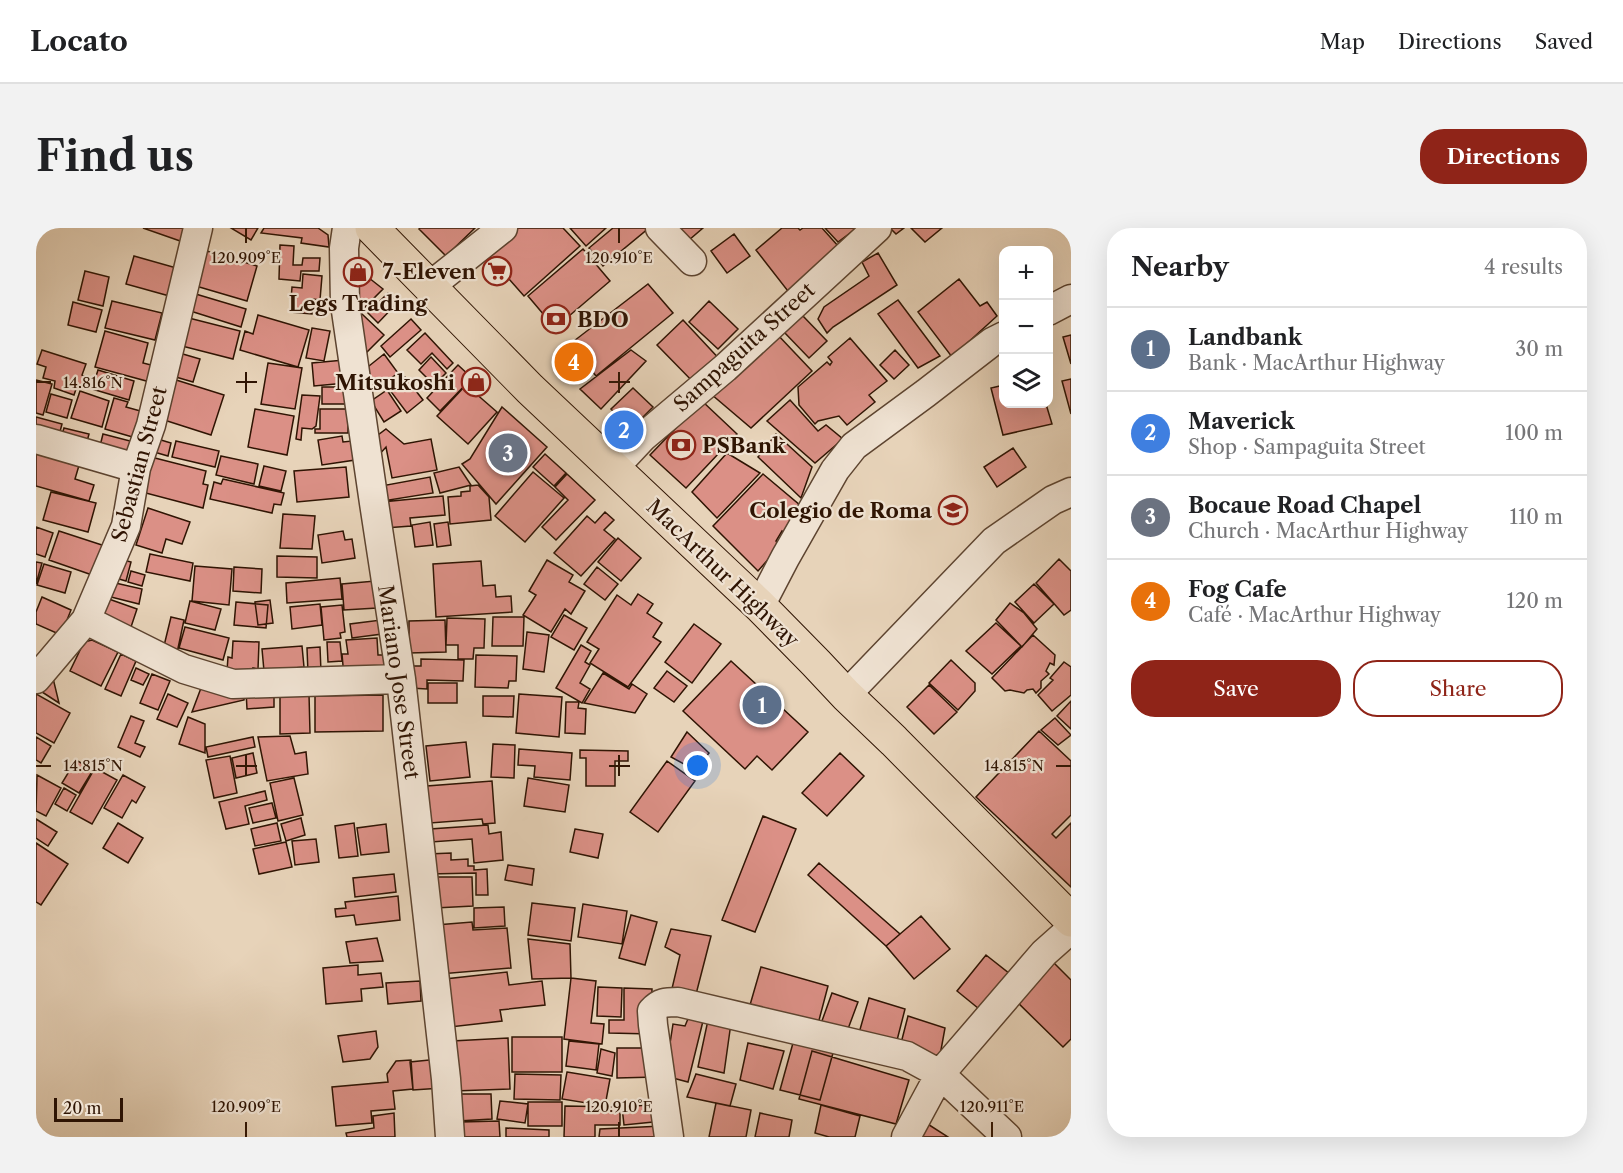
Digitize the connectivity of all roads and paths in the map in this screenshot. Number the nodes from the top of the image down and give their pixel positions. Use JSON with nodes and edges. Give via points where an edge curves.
{"nodes":[{"id":1,"x":198,"y":228,"type":"edge"},
{"id":2,"x":347,"y":228,"type":"edge"},
{"id":3,"x":372,"y":228,"type":"edge"},
{"id":4,"x":503,"y":228,"type":"edge"},
{"id":5,"x":660,"y":228,"type":"edge"},
{"id":6,"x":877,"y":228,"type":"edge"},
{"id":7,"x":692,"y":261,"type":"dead end"},
{"id":8,"x":430,"y":286,"type":"junction"},
{"id":9,"x":1071,"y":299,"type":"edge"},
{"id":10,"x":1053,"y":309,"type":"edge"},
{"id":11,"x":999,"y":338,"type":"edge"},
{"id":12,"x":36,"y":439,"type":"edge"},
{"id":13,"x":136,"y":468,"type":"junction"},
{"id":14,"x":613,"y":469,"type":"junction"},
{"id":15,"x":1071,"y":492,"type":"edge"},
{"id":16,"x":760,"y":606,"type":"junction"},
{"id":17,"x":86,"y":620,"type":"junction"},
{"id":18,"x":36,"y":679,"type":"edge"},
{"id":19,"x":401,"y":680,"type":"junction"},
{"id":20,"x":846,"y":695,"type":"junction"},
{"id":21,"x":1071,"y":920,"type":"edge"},
{"id":22,"x":1071,"y":929,"type":"edge"},
{"id":23,"x":940,"y":1074,"type":"junction"},
{"id":24,"x":450,"y":1137,"type":"edge"},
{"id":25,"x":669,"y":1137,"type":"edge"},
{"id":26,"x":906,"y":1137,"type":"edge"},
{"id":27,"x":1007,"y":1137,"type":"edge"}],
"edges":[{"from":1,"to":13,"type":"street","name":"Sebastian Street"},
{"from":2,"to":19,"type":"street","name":"Mariano Jose Street","via":[[345,304]]},
{"from":3,"to":8,"type":"highway","name":"MacArthur Highway"},
{"from":4,"to":8,"type":"street"},
{"from":5,"to":7,"type":"street"},
{"from":6,"to":14,"type":"street","name":"Sampaguita Street","via":[[725,368],[643,437]]},
{"from":8,"to":14,"type":"highway","name":"MacArthur Highway"},
{"from":9,"to":10,"type":"street"},
{"from":11,"to":16,"type":"street","via":[[854,446],[835,470]]},
{"from":12,"to":13,"type":"street"},
{"from":13,"to":17,"type":"street","name":"Sebastian Street","via":[[126,526]]},
{"from":14,"to":16,"type":"highway","name":"MacArthur Highway"},
{"from":15,"to":20,"type":"street","via":[[994,541]]},
{"from":16,"to":20,"type":"highway","name":"MacArthur Highway"},
{"from":17,"to":18,"type":"street","name":"Sebastian Street"},
{"from":17,"to":19,"type":"street","via":[[184,669],[233,684]]},
{"from":19,"to":24,"type":"street","name":"Mariano Jose Street"},
{"from":20,"to":21,"type":"highway","name":"MacArthur Highway"},
{"from":22,"to":23,"type":"street","via":[[1044,953]]},
{"from":23,"to":25,"type":"street","via":[[907,1056],[678,1002],[658,1004],[652,1011],[653,1025]]},
{"from":23,"to":26,"type":"street"},
{"from":23,"to":27,"type":"street"}]}
